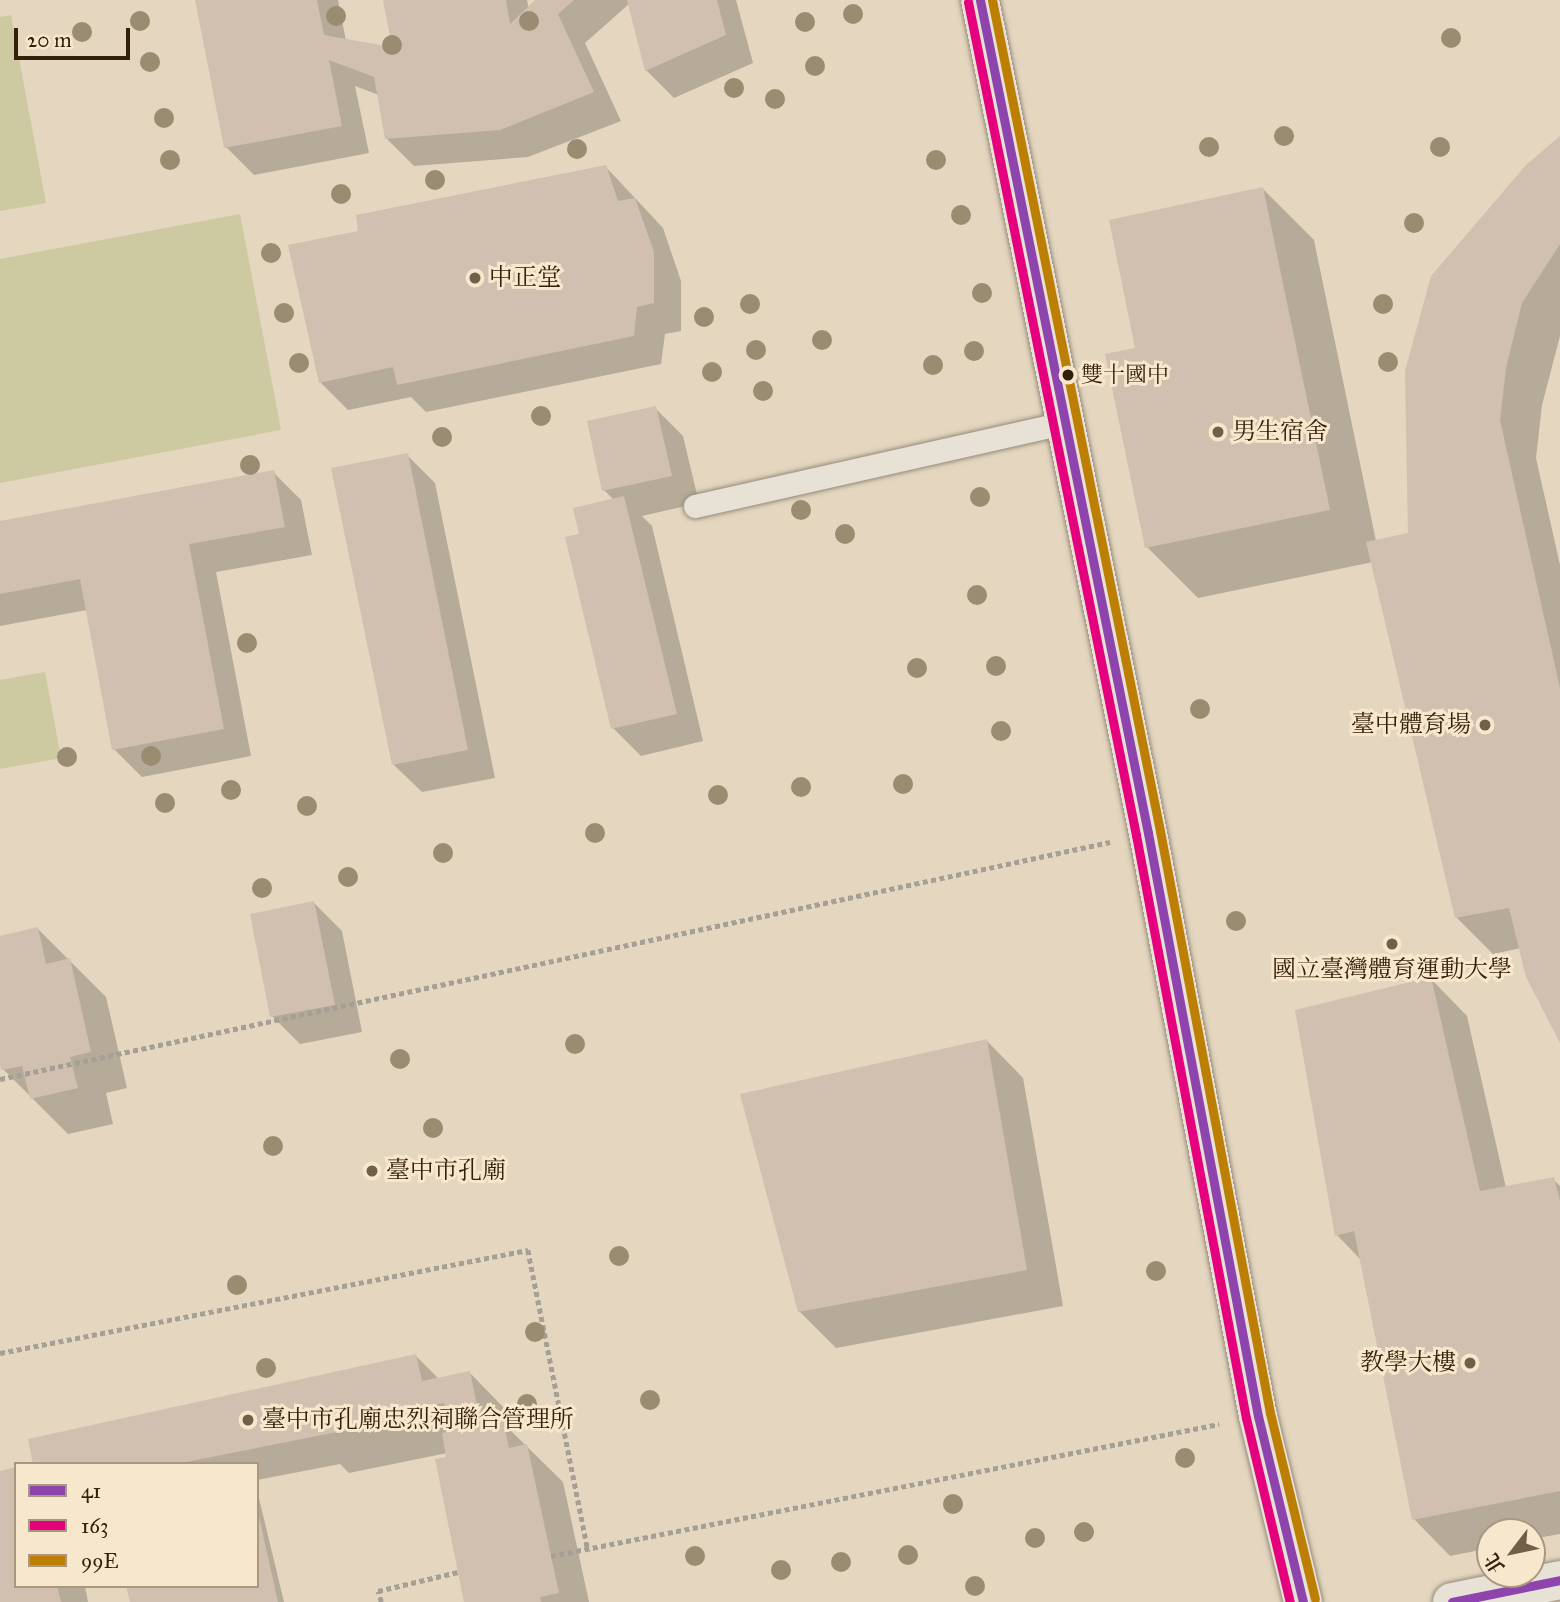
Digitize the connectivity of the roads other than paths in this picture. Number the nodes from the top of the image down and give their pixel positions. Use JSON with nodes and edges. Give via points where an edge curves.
{"nodes":[{"id":1,"x":980,"y":0,"type":"edge"},
{"id":2,"x":1064,"y":423,"type":"junction"},
{"id":3,"x":695,"y":506,"type":"dead end"},
{"id":4,"x":1560,"y":1580,"type":"edge"},
{"id":5,"x":1303,"y":1602,"type":"edge"},
{"id":6,"x":1452,"y":1602,"type":"edge"}],
"edges":[{"from":1,"to":2,"type":"street"},
{"from":2,"to":3,"type":"lane"},
{"from":2,"to":5,"type":"street","via":[[1148,833],[1258,1416]]},
{"from":4,"to":6,"type":"street"}]}
